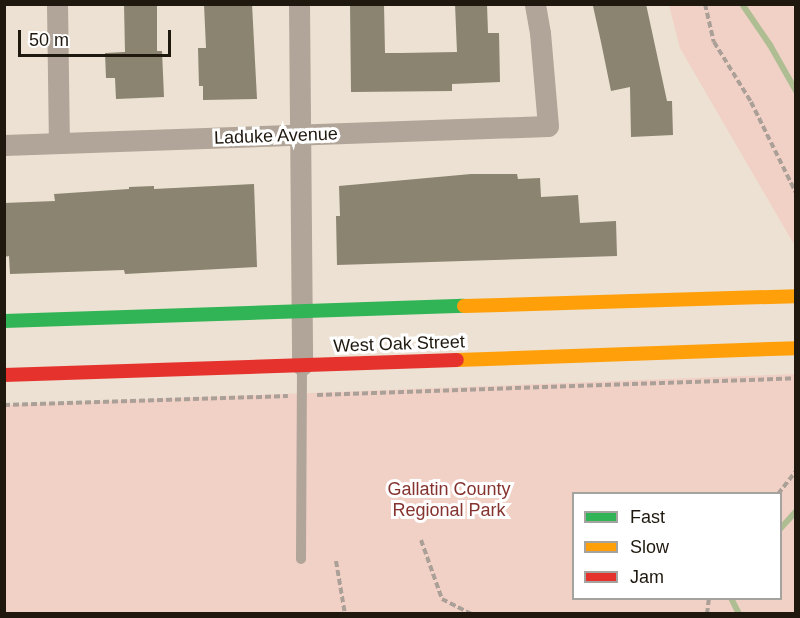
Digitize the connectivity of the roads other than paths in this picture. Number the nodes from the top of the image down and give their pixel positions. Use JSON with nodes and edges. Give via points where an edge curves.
{"nodes":[{"id":1,"x":57,"y":4,"type":"edge"},
{"id":2,"x":299,"y":4,"type":"edge"},
{"id":3,"x":535,"y":4,"type":"edge"},
{"id":4,"x":301,"y":135,"type":"junction"},
{"id":5,"x":59,"y":143,"type":"junction"},
{"id":6,"x":4,"y":145,"type":"edge"},
{"id":7,"x":795,"y":296,"type":"edge"},
{"id":8,"x":303,"y":312,"type":"junction"},
{"id":9,"x":4,"y":321,"type":"edge"},
{"id":10,"x":795,"y":348,"type":"edge"},
{"id":11,"x":302,"y":365,"type":"junction"},
{"id":12,"x":4,"y":375,"type":"edge"},
{"id":13,"x":301,"y":559,"type":"dead end"}],
"edges":[{"from":1,"to":5,"type":"street"},
{"from":2,"to":4,"type":"street"},
{"from":3,"to":4,"type":"street","name":"Laduke Avenue","via":[[548,126]]},
{"from":4,"to":5,"type":"street","name":"Laduke Avenue"},
{"from":4,"to":8,"type":"street"},
{"from":5,"to":6,"type":"street","name":"Laduke Avenue"},
{"from":7,"to":8,"type":"main road","name":"West Oak Street"},
{"from":8,"to":9,"type":"main road","name":"West Oak Street"},
{"from":8,"to":11,"type":"street"},
{"from":10,"to":11,"type":"main road","name":"West Oak Street"},
{"from":11,"to":12,"type":"main road","name":"West Oak Street"},
{"from":11,"to":13,"type":"lane"}]}
